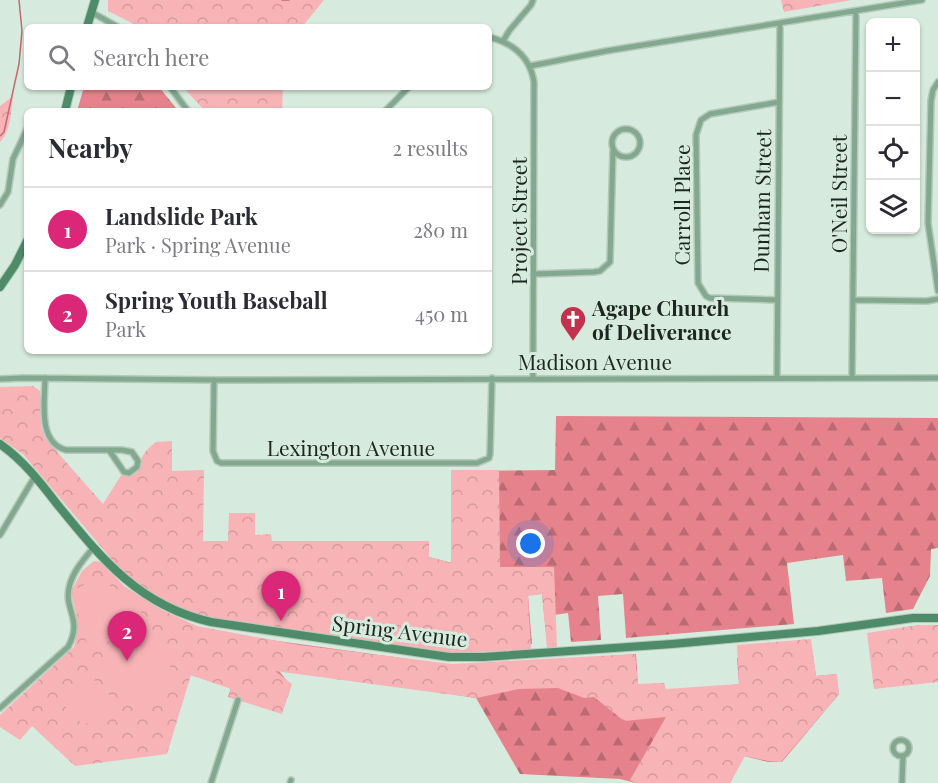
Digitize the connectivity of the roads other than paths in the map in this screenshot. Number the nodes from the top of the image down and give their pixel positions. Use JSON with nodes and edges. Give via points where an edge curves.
{"nodes":[{"id":1,"x":95,"y":0,"type":"edge"},
{"id":2,"x":533,"y":0,"type":"edge"},
{"id":3,"x":922,"y":0,"type":"edge"},
{"id":4,"x":856,"y":11,"type":"junction"},
{"id":5,"x":91,"y":12,"type":"junction"},
{"id":6,"x":88,"y":24,"type":"edge"},
{"id":7,"x":113,"y":24,"type":"edge"},
{"id":8,"x":780,"y":24,"type":"junction"},
{"id":9,"x":492,"y":38,"type":"edge"},
{"id":10,"x":503,"y":41,"type":"junction"},
{"id":11,"x":530,"y":66,"type":"junction"},
{"id":12,"x":938,"y":82,"type":"edge"},
{"id":13,"x":70,"y":90,"type":"edge"},
{"id":14,"x":172,"y":90,"type":"edge"},
{"id":15,"x":406,"y":90,"type":"edge"},
{"id":16,"x":779,"y":102,"type":"junction"},
{"id":17,"x":66,"y":108,"type":"edge"},
{"id":18,"x":186,"y":108,"type":"edge"},
{"id":19,"x":388,"y":108,"type":"edge"},
{"id":20,"x":24,"y":135,"type":"edge"},
{"id":21,"x":613,"y":150,"type":"junction"},
{"id":22,"x":0,"y":206,"type":"edge"},
{"id":23,"x":24,"y":247,"type":"edge"},
{"id":24,"x":535,"y":274,"type":"junction"},
{"id":25,"x":0,"y":287,"type":"edge"},
{"id":26,"x":938,"y":291,"type":"edge"},
{"id":27,"x":938,"y":299,"type":"edge"},
{"id":28,"x":777,"y":300,"type":"junction"},
{"id":29,"x":853,"y":300,"type":"junction"},
{"id":30,"x":533,"y":377,"type":"junction"},
{"id":31,"x":852,"y":377,"type":"junction"},
{"id":32,"x":45,"y":378,"type":"junction"},
{"id":33,"x":492,"y":378,"type":"junction"},
{"id":34,"x":777,"y":378,"type":"junction"},
{"id":35,"x":938,"y":378,"type":"edge"},
{"id":36,"x":0,"y":379,"type":"edge"},
{"id":37,"x":214,"y":380,"type":"junction"},
{"id":38,"x":0,"y":444,"type":"edge"},
{"id":39,"x":109,"y":450,"type":"junction"},
{"id":40,"x":35,"y":477,"type":"junction"},
{"id":41,"x":0,"y":535,"type":"edge"},
{"id":42,"x":93,"y":548,"type":"junction"},
{"id":43,"x":938,"y":618,"type":"edge"},
{"id":44,"x":238,"y":700,"type":"dead end"},
{"id":45,"x":0,"y":708,"type":"edge"},
{"id":46,"x":903,"y":757,"type":"dead end"},
{"id":47,"x":211,"y":783,"type":"edge"},
{"id":48,"x":902,"y":783,"type":"edge"}],
"edges":[{"from":1,"to":5,"type":"street"},
{"from":2,"to":10,"type":"street"},
{"from":3,"to":4,"type":"street"},
{"from":4,"to":8,"type":"street"},
{"from":4,"to":29,"type":"street","name":"O'Neil Street"},
{"from":5,"to":6,"type":"street"},
{"from":5,"to":7,"type":"street"},
{"from":8,"to":11,"type":"street"},
{"from":8,"to":16,"type":"street","name":"Dunham Street"},
{"from":9,"to":10,"type":"street"},
{"from":10,"to":11,"type":"street","via":[[523,55]]},
{"from":11,"to":24,"type":"street","name":"Project Street","via":[[534,82]]},
{"from":12,"to":26,"type":"street","via":[[931,101],[928,223]]},
{"from":13,"to":17,"type":"street"},
{"from":14,"to":18,"type":"street"},
{"from":15,"to":19,"type":"street"},
{"from":16,"to":28,"type":"street","name":"Dunham Street"},
{"from":16,"to":28,"type":"street","name":"Carroll Place","via":[[710,114],[698,127],[695,155],[698,283],[702,291],[710,298]]},
{"from":20,"to":22,"type":"street","via":[[13,159],[8,192]]},
{"from":21,"to":21,"type":"street","via":[[613,136],[620,130],[629,129],[640,138],[640,147],[630,157]]},
{"from":21,"to":24,"type":"street","via":[[610,262],[594,272]]},
{"from":23,"to":25,"type":"street"},
{"from":24,"to":30,"type":"street","name":"Project Street"},
{"from":27,"to":29,"type":"street"},
{"from":28,"to":34,"type":"street","name":"Dunham Street"},
{"from":29,"to":31,"type":"street","name":"O'Neil Street"},
{"from":30,"to":33,"type":"street","name":"Madison Avenue"},
{"from":30,"to":34,"type":"street","name":"Madison Avenue"},
{"from":31,"to":34,"type":"street","name":"Madison Avenue"},
{"from":31,"to":35,"type":"street","name":"Madison Avenue"},
{"from":32,"to":36,"type":"street","name":"Madison Avenue"},
{"from":32,"to":37,"type":"street","name":"Madison Avenue"},
{"from":32,"to":39,"type":"street","via":[[45,425],[52,442],[66,450]]},
{"from":33,"to":37,"type":"street","name":"Madison Avenue"},
{"from":33,"to":37,"type":"street","name":"Lexington Avenue","via":[[491,448],[489,458],[477,463],[226,464],[217,461],[213,451]]},
{"from":38,"to":40,"type":"street","name":"Spring Avenue"},
{"from":39,"to":39,"type":"street","via":[[132,452],[138,461],[135,470],[121,470]]},
{"from":40,"to":41,"type":"street"},
{"from":40,"to":42,"type":"street","name":"Spring Avenue"},
{"from":42,"to":43,"type":"street","name":"Spring Avenue","via":[[123,578],[196,619],[449,657],[672,644]]},
{"from":42,"to":45,"type":"street","via":[[78,566],[68,592],[75,621],[74,637],[68,647]]},
{"from":44,"to":47,"type":"street"},
{"from":46,"to":48,"type":"street"}]}
